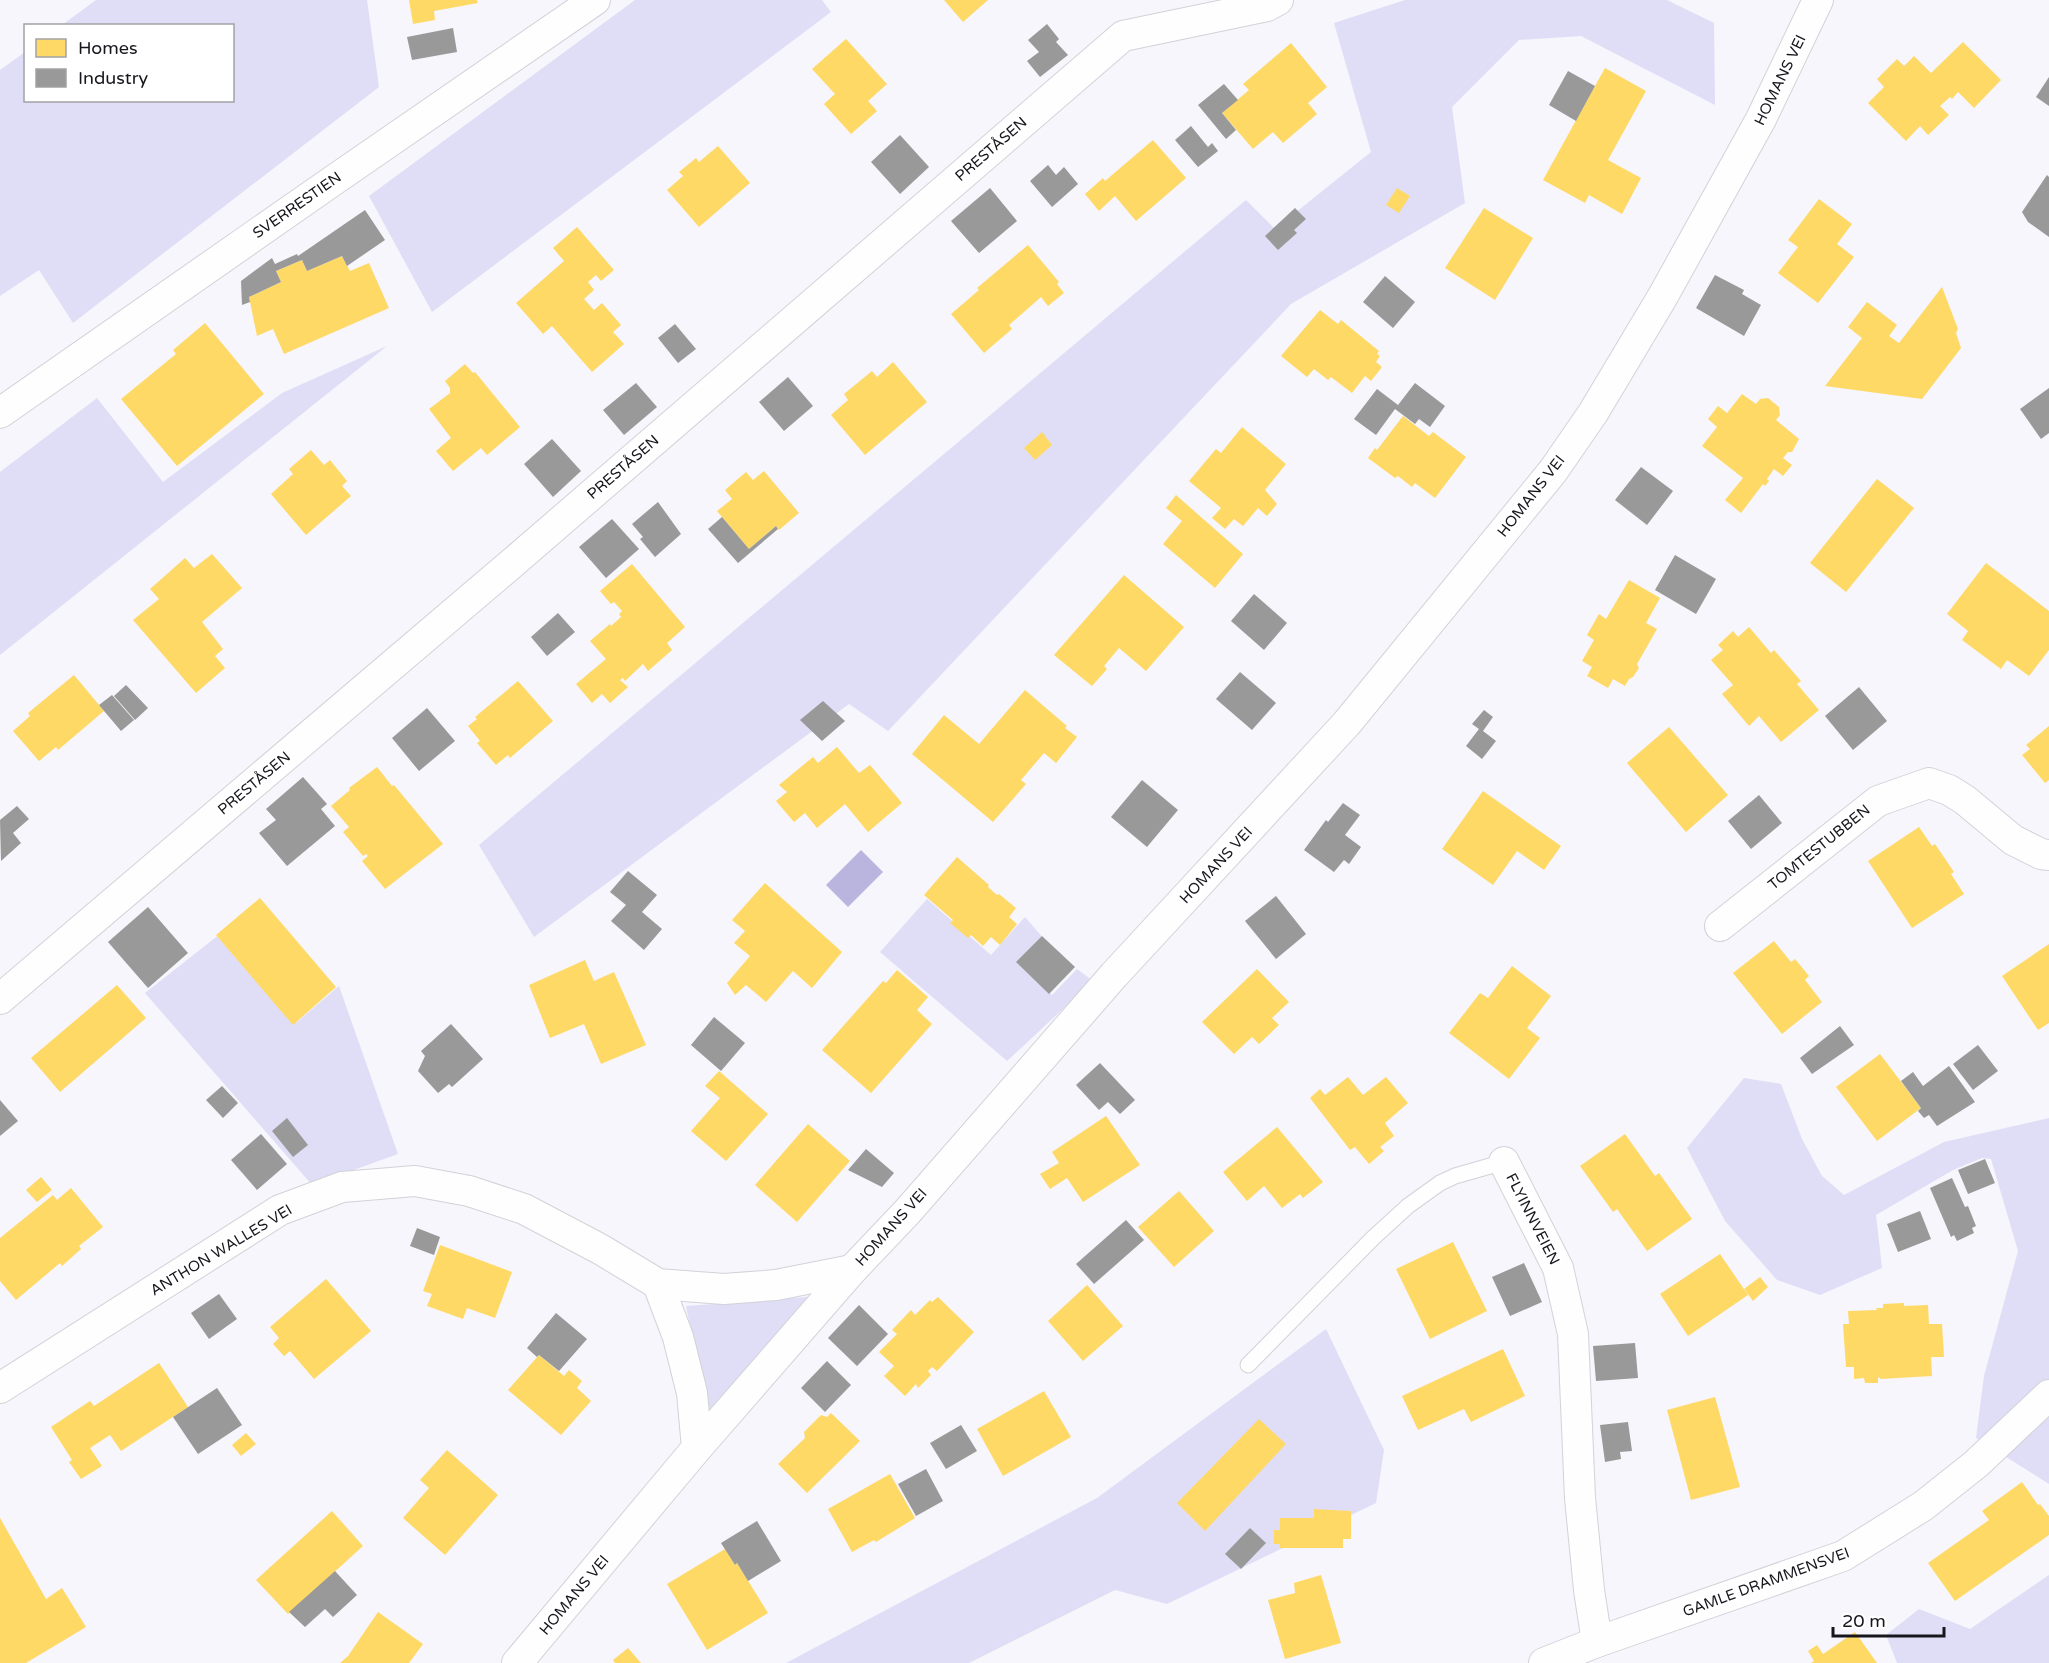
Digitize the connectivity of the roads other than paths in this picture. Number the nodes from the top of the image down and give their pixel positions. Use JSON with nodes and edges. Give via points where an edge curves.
{"nodes":[{"id":1,"x":595,"y":0,"type":"edge"},
{"id":2,"x":1278,"y":0,"type":"edge"},
{"id":3,"x":1818,"y":0,"type":"edge"},
{"id":4,"x":0,"y":413,"type":"edge"},
{"id":5,"x":2049,"y":855,"type":"edge"},
{"id":6,"x":1720,"y":926,"type":"dead end"},
{"id":7,"x":0,"y":999,"type":"edge"},
{"id":8,"x":1504,"y":1162,"type":"joint"},
{"id":9,"x":852,"y":1270,"type":"junction"},
{"id":10,"x":658,"y":1284,"type":"junction"},
{"id":11,"x":1248,"y":1365,"type":"dead end"},
{"id":12,"x":0,"y":1389,"type":"edge"},
{"id":13,"x":2049,"y":1395,"type":"edge"},
{"id":14,"x":697,"y":1448,"type":"junction"},
{"id":15,"x":1597,"y":1642,"type":"junction"},
{"id":16,"x":517,"y":1663,"type":"edge"},
{"id":17,"x":1544,"y":1663,"type":"edge"}],
"edges":[{"from":1,"to":4,"type":"street","name":"SVERRESTIEN"},
{"from":2,"to":7,"type":"street","name":"PRESTÅSEN","via":[[1268,6],[1123,36]]},
{"from":3,"to":9,"type":"street","name":"HOMANS VEI","via":[[1761,119],[1664,296],[1553,471],[1347,723],[1114,975]]},
{"from":5,"to":6,"type":"street","name":"TOMTESTUBBEN","via":[[2013,840],[1965,800],[1929,783],[1878,801]]},
{"from":8,"to":11,"type":"lane","name":"FLYINNVEIEN","via":[[1455,1176],[1408,1206]]},
{"from":8,"to":15,"type":"street","name":"FLYINNVEIEN","via":[[1558,1268],[1573,1334],[1580,1498]]},
{"from":9,"to":10,"type":"street","name":"ANTHON WALLES VEI","via":[[776,1285],[724,1288]]},
{"from":9,"to":14,"type":"street","name":"HOMANS VEI"},
{"from":10,"to":12,"type":"street","name":"ANTHON WALLES VEI","via":[[524,1209],[469,1191],[415,1181],[342,1187],[280,1210]]},
{"from":10,"to":14,"type":"street","via":[[678,1337],[692,1393]]},
{"from":13,"to":15,"type":"street","name":"GAMLE DRAMMENSVEI","via":[[1976,1464],[1923,1506],[1843,1556]]},
{"from":14,"to":16,"type":"street","name":"HOMANS VEI"},
{"from":15,"to":17,"type":"street","name":"GAMLE DRAMMENSVEI"}]}
